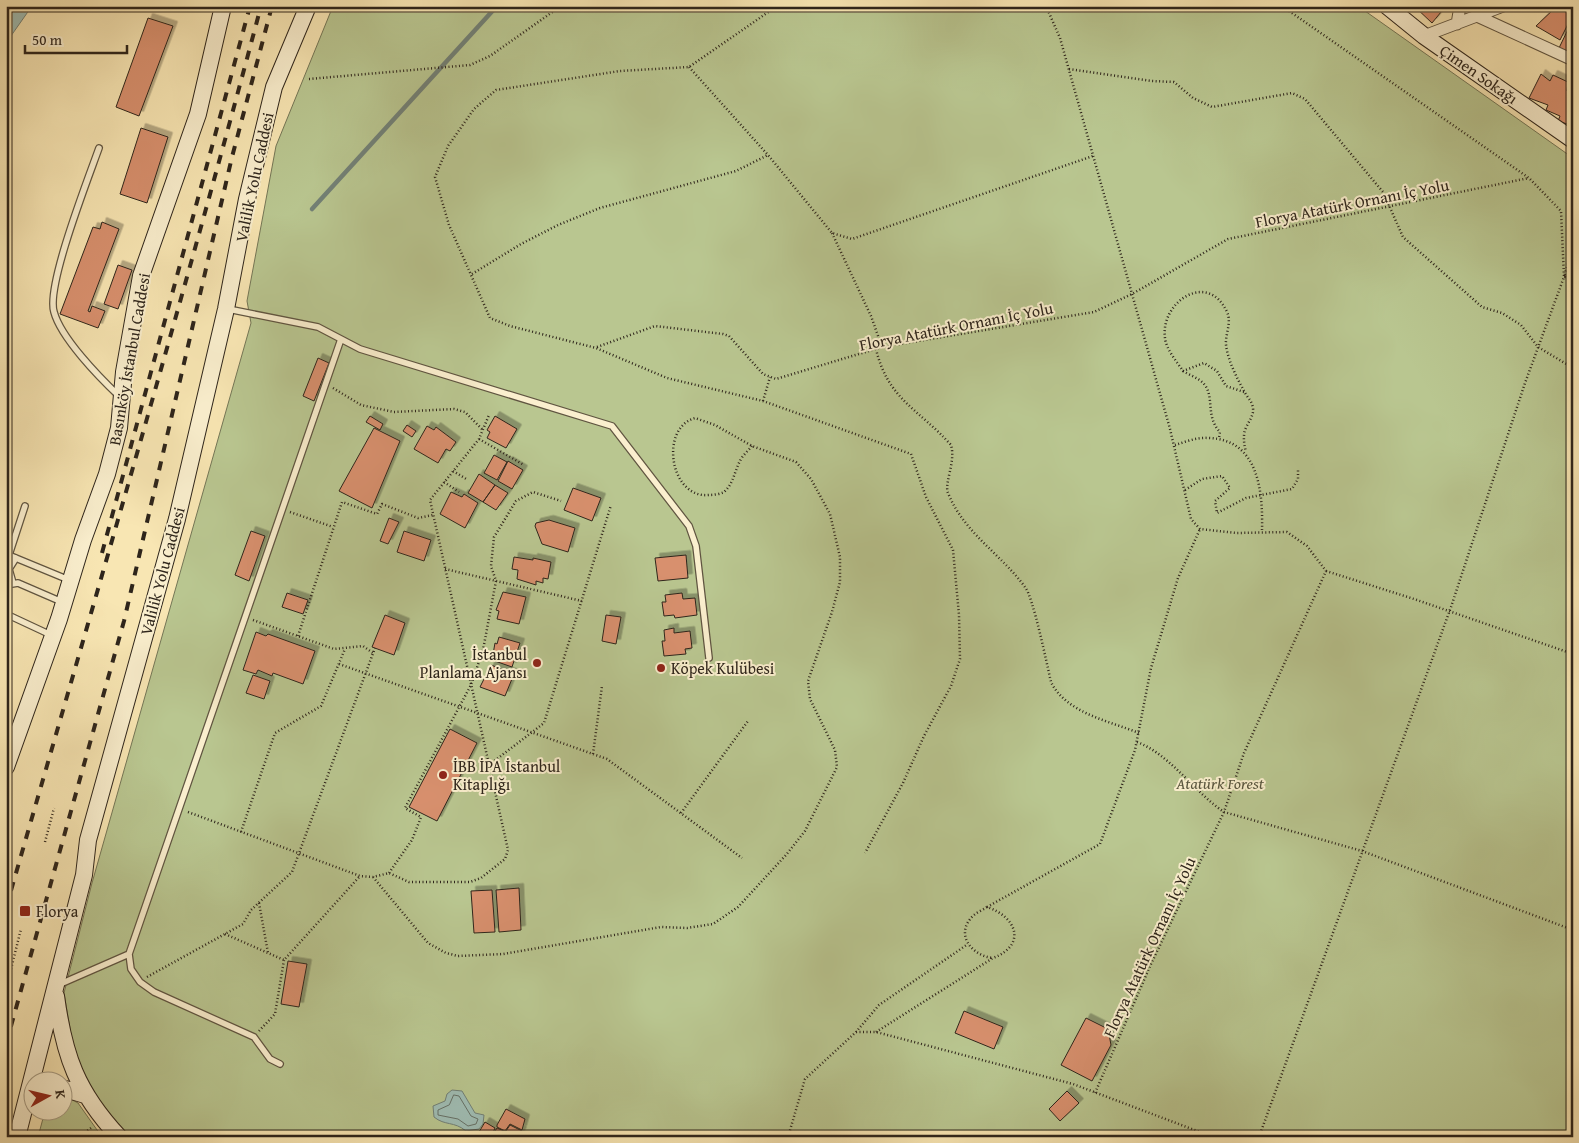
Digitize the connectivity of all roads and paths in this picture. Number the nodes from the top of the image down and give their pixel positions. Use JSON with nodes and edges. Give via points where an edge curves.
{"nodes":[{"id":1,"x":223,"y":6,"type":"edge"},
{"id":2,"x":308,"y":6,"type":"edge"},
{"id":3,"x":561,"y":6,"type":"edge"},
{"id":4,"x":777,"y":6,"type":"edge"},
{"id":5,"x":1046,"y":6,"type":"edge"},
{"id":6,"x":1282,"y":6,"type":"edge"},
{"id":7,"x":1386,"y":6,"type":"edge"},
{"id":8,"x":1460,"y":6,"type":"edge"},
{"id":9,"x":1503,"y":6,"type":"edge"},
{"id":10,"x":1477,"y":16,"type":"junction"},
{"id":11,"x":1457,"y":24,"type":"junction"},
{"id":12,"x":1424,"y":36,"type":"junction"},
{"id":13,"x":1573,"y":60,"type":"edge"},
{"id":14,"x":689,"y":67,"type":"junction"},
{"id":15,"x":1069,"y":69,"type":"junction"},
{"id":16,"x":310,"y":79,"type":"dead end"},
{"id":17,"x":1573,"y":140,"type":"edge"},
{"id":18,"x":99,"y":148,"type":"dead end"},
{"id":19,"x":768,"y":155,"type":"junction"},
{"id":20,"x":1093,"y":156,"type":"junction"},
{"id":21,"x":1529,"y":178,"type":"junction"},
{"id":22,"x":1390,"y":207,"type":"junction"},
{"id":23,"x":832,"y":233,"type":"junction"},
{"id":24,"x":1573,"y":247,"type":"edge"},
{"id":25,"x":472,"y":274,"type":"junction"},
{"id":26,"x":1564,"y":276,"type":"junction"},
{"id":27,"x":1573,"y":276,"type":"edge"},
{"id":28,"x":1573,"y":280,"type":"edge"},
{"id":29,"x":1132,"y":294,"type":"junction"},
{"id":30,"x":226,"y":309,"type":"junction"},
{"id":31,"x":341,"y":339,"type":"junction"},
{"id":32,"x":1538,"y":346,"type":"junction"},
{"id":33,"x":596,"y":348,"type":"junction"},
{"id":34,"x":882,"y":348,"type":"junction"},
{"id":35,"x":876,"y":349,"type":"junction"},
{"id":36,"x":1573,"y":368,"type":"edge"},
{"id":37,"x":1183,"y":371,"type":"junction"},
{"id":38,"x":770,"y":377,"type":"junction"},
{"id":39,"x":326,"y":384,"type":"junction"},
{"id":40,"x":1244,"y":392,"type":"junction"},
{"id":41,"x":122,"y":400,"type":"junction"},
{"id":42,"x":763,"y":402,"type":"junction"},
{"id":43,"x":489,"y":415,"type":"dead end"},
{"id":44,"x":482,"y":430,"type":"junction"},
{"id":45,"x":479,"y":439,"type":"junction"},
{"id":46,"x":1219,"y":439,"type":"junction"},
{"id":47,"x":752,"y":446,"type":"junction"},
{"id":48,"x":1174,"y":446,"type":"junction"},
{"id":49,"x":1246,"y":452,"type":"junction"},
{"id":50,"x":524,"y":465,"type":"dead end"},
{"id":51,"x":1298,"y":469,"type":"dead end"},
{"id":52,"x":453,"y":471,"type":"junction"},
{"id":53,"x":468,"y":480,"type":"dead end"},
{"id":54,"x":444,"y":482,"type":"junction"},
{"id":55,"x":1185,"y":490,"type":"junction"},
{"id":56,"x":459,"y":492,"type":"dead end"},
{"id":57,"x":1262,"y":495,"type":"junction"},
{"id":58,"x":561,"y":501,"type":"dead end"},
{"id":59,"x":611,"y":505,"type":"dead end"},
{"id":60,"x":25,"y":506,"type":"dead end"},
{"id":61,"x":282,"y":510,"type":"junction"},
{"id":62,"x":433,"y":515,"type":"junction"},
{"id":63,"x":333,"y":527,"type":"junction"},
{"id":64,"x":1200,"y":529,"type":"junction"},
{"id":65,"x":1262,"y":531,"type":"junction"},
{"id":66,"x":8,"y":555,"type":"edge"},
{"id":67,"x":16,"y":558,"type":"junction"},
{"id":68,"x":445,"y":569,"type":"junction"},
{"id":69,"x":1326,"y":571,"type":"junction"},
{"id":70,"x":71,"y":580,"type":"junction"},
{"id":71,"x":496,"y":580,"type":"junction"},
{"id":72,"x":9,"y":584,"type":"edge"},
{"id":73,"x":582,"y":601,"type":"junction"},
{"id":74,"x":64,"y":602,"type":"junction"},
{"id":75,"x":1449,"y":613,"type":"junction"},
{"id":76,"x":6,"y":614,"type":"edge"},
{"id":77,"x":245,"y":617,"type":"junction"},
{"id":78,"x":53,"y":636,"type":"junction"},
{"id":79,"x":298,"y":636,"type":"junction"},
{"id":80,"x":375,"y":648,"type":"dead end"},
{"id":81,"x":345,"y":649,"type":"junction"},
{"id":82,"x":373,"y":653,"type":"junction"},
{"id":83,"x":1573,"y":654,"type":"edge"},
{"id":84,"x":709,"y":658,"type":"dead end"},
{"id":85,"x":339,"y":664,"type":"junction"},
{"id":86,"x":365,"y":673,"type":"junction"},
{"id":87,"x":471,"y":685,"type":"junction"},
{"id":88,"x":602,"y":686,"type":"dead end"},
{"id":89,"x":458,"y":706,"type":"junction"},
{"id":90,"x":477,"y":713,"type":"junction"},
{"id":91,"x":748,"y":722,"type":"dead end"},
{"id":92,"x":531,"y":732,"type":"junction"},
{"id":93,"x":1139,"y":733,"type":"junction"},
{"id":94,"x":1137,"y":742,"type":"junction"},
{"id":95,"x":10,"y":744,"type":"edge"},
{"id":96,"x":593,"y":754,"type":"junction"},
{"id":97,"x":489,"y":765,"type":"junction"},
{"id":98,"x":6,"y":767,"type":"edge"},
{"id":99,"x":54,"y":808,"type":"dead end"},
{"id":100,"x":179,"y":809,"type":"junction"},
{"id":101,"x":1224,"y":812,"type":"junction"},
{"id":102,"x":681,"y":813,"type":"junction"},
{"id":103,"x":241,"y":832,"type":"junction"},
{"id":104,"x":45,"y":842,"type":"dead end"},
{"id":105,"x":1362,"y":851,"type":"junction"},
{"id":106,"x":299,"y":853,"type":"junction"},
{"id":107,"x":865,"y":853,"type":"dead end"},
{"id":108,"x":742,"y":858,"type":"dead end"},
{"id":109,"x":389,"y":874,"type":"junction"},
{"id":110,"x":360,"y":876,"type":"junction"},
{"id":111,"x":373,"y":877,"type":"junction"},
{"id":112,"x":259,"y":903,"type":"junction"},
{"id":113,"x":987,"y":907,"type":"junction"},
{"id":114,"x":21,"y":929,"type":"dead end"},
{"id":115,"x":1573,"y":930,"type":"edge"},
{"id":116,"x":225,"y":934,"type":"junction"},
{"id":117,"x":968,"y":944,"type":"junction"},
{"id":118,"x":268,"y":953,"type":"junction"},
{"id":119,"x":129,"y":954,"type":"junction"},
{"id":120,"x":993,"y":958,"type":"junction"},
{"id":121,"x":284,"y":960,"type":"junction"},
{"id":122,"x":11,"y":969,"type":"dead end"},
{"id":123,"x":140,"y":982,"type":"junction"},
{"id":124,"x":55,"y":986,"type":"junction"},
{"id":125,"x":856,"y":1032,"type":"junction"},
{"id":126,"x":876,"y":1032,"type":"junction"},
{"id":127,"x":254,"y":1036,"type":"junction"},
{"id":128,"x":280,"y":1064,"type":"dead end"},
{"id":129,"x":72,"y":1091,"type":"edge"},
{"id":130,"x":1095,"y":1093,"type":"junction"},
{"id":131,"x":85,"y":1095,"type":"junction"},
{"id":132,"x":19,"y":1129,"type":"edge"},
{"id":133,"x":119,"y":1137,"type":"edge"},
{"id":134,"x":788,"y":1137,"type":"edge"},
{"id":135,"x":1213,"y":1137,"type":"edge"},
{"id":136,"x":1259,"y":1137,"type":"edge"}],
"edges":[{"from":1,"to":41,"type":"main road","name":"Basınköy İstanbul Caddesi","via":[[198,114],[141,276]]},
{"from":2,"to":30,"type":"main road","name":"Valilik Yolu Caddesi","via":[[274,87],[247,199]]},
{"from":3,"to":16,"type":"path","via":[[490,56],[470,65]]},
{"from":4,"to":14,"type":"path"},
{"from":5,"to":15,"type":"path"},
{"from":6,"to":21,"type":"path"},
{"from":7,"to":12,"type":"main road","name":"Çimen Sokağı"},
{"from":8,"to":11,"type":"street"},
{"from":9,"to":10,"type":"street"},
{"from":10,"to":11,"type":"street"},
{"from":10,"to":13,"type":"street"},
{"from":11,"to":12,"type":"street"},
{"from":12,"to":17,"type":"main road","name":"Çimen Sokağı"},
{"from":14,"to":19,"type":"path"},
{"from":14,"to":25,"type":"path","via":[[620,71],[496,90],[474,109],[448,146],[435,178],[449,225]]},
{"from":15,"to":20,"type":"path"},
{"from":15,"to":22,"type":"path","via":[[1152,82],[1174,82],[1193,98],[1212,107],[1292,93],[1305,99],[1383,192]]},
{"from":18,"to":41,"type":"lane","via":[[54,284],[53,310],[79,352]]},
{"from":19,"to":23,"type":"path"},
{"from":19,"to":25,"type":"path","via":[[736,172],[600,208],[536,237]]},
{"from":20,"to":23,"type":"path","via":[[852,239]]},
{"from":20,"to":29,"type":"path"},
{"from":21,"to":22,"type":"path","name":"Florya Atatürk Ornanı İç Yolu"},
{"from":21,"to":26,"type":"path","via":[[1561,212]]},
{"from":22,"to":29,"type":"path","name":"Florya Atatürk Ornanı İç Yolu","via":[[1228,238]]},
{"from":22,"to":32,"type":"path","via":[[1403,237],[1482,307],[1502,313],[1521,325]]},
{"from":23,"to":34,"type":"path","via":[[871,316]]},
{"from":24,"to":26,"type":"path"},
{"from":25,"to":33,"type":"path","via":[[490,318]]},
{"from":26,"to":27,"type":"path"},
{"from":26,"to":28,"type":"path"},
{"from":26,"to":32,"type":"path"},
{"from":29,"to":34,"type":"path","name":"Florya Atatürk Ornanı İç Yolu","via":[[1094,312]]},
{"from":29,"to":48,"type":"path"},
{"from":30,"to":31,"type":"lane","via":[[305,323]]},
{"from":30,"to":124,"type":"main road","name":"Valilik Yolu Caddesi","via":[[177,519],[88,840],[84,875]]},
{"from":31,"to":39,"type":"lane"},
{"from":31,"to":84,"type":"lane","via":[[360,348],[612,426],[689,526],[696,546]]},
{"from":32,"to":36,"type":"path"},
{"from":32,"to":75,"type":"path"},
{"from":33,"to":38,"type":"path","via":[[655,326],[723,334],[763,374]]},
{"from":33,"to":42,"type":"path","via":[[667,378]]},
{"from":34,"to":35,"type":"path","name":"Florya Atatürk Ornanı İç Yolu"},
{"from":35,"to":38,"type":"path","name":"Florya Atatürk Ornanı İç Yolu","via":[[784,377]]},
{"from":35,"to":93,"type":"path","via":[[878,362],[893,391],[951,444],[953,464],[947,490],[956,512],[973,534],[1027,588],[1057,694],[1067,703]]},
{"from":37,"to":40,"type":"path","via":[[1204,363],[1216,371],[1226,386]]},
{"from":37,"to":40,"type":"path","via":[[1164,339],[1165,322],[1183,298],[1193,292],[1204,292],[1214,296],[1227,312],[1226,346]]},
{"from":37,"to":46,"type":"path","via":[[1203,382],[1208,391],[1211,419],[1220,432]]},
{"from":38,"to":42,"type":"path"},
{"from":39,"to":44,"type":"path","via":[[361,406],[373,409],[394,412],[454,409],[465,412]]},
{"from":39,"to":61,"type":"lane"},
{"from":40,"to":49,"type":"path","via":[[1253,409],[1244,433]]},
{"from":41,"to":70,"type":"main road","name":"Basınköy İstanbul Caddesi","via":[[119,428],[107,474]]},
{"from":42,"to":107,"type":"path","via":[[911,454],[926,497],[953,550],[960,659],[951,686]]},
{"from":43,"to":44,"type":"path"},
{"from":44,"to":45,"type":"path"},
{"from":45,"to":50,"type":"path"},
{"from":45,"to":52,"type":"path"},
{"from":46,"to":48,"type":"path","via":[[1197,439]]},
{"from":46,"to":49,"type":"path"},
{"from":47,"to":47,"type":"path","via":[[740,460],[733,482],[722,493],[706,496],[687,490],[678,477],[673,454],[675,439],[682,424],[690,419],[715,425]]},
{"from":47,"to":111,"type":"path","via":[[790,459],[811,479],[830,514],[842,570],[832,612],[808,681],[810,699],[835,750],[837,767],[814,815],[779,863],[738,907],[713,924],[661,928],[474,957],[446,953],[428,943]]},
{"from":48,"to":55,"type":"path"},
{"from":49,"to":57,"type":"path"},
{"from":51,"to":57,"type":"path","via":[[1298,479],[1292,489]]},
{"from":52,"to":53,"type":"path"},
{"from":52,"to":54,"type":"path"},
{"from":54,"to":56,"type":"path"},
{"from":54,"to":62,"type":"path","via":[[430,500]]},
{"from":55,"to":57,"type":"path","via":[[1202,479],[1222,476],[1230,488],[1215,501],[1217,513],[1246,498]]},
{"from":55,"to":64,"type":"path","via":[[1191,519]]},
{"from":57,"to":65,"type":"path"},
{"from":58,"to":71,"type":"path","via":[[533,492],[516,501],[494,537],[491,566]]},
{"from":59,"to":73,"type":"path"},
{"from":60,"to":66,"type":"lane"},
{"from":61,"to":63,"type":"path"},
{"from":61,"to":77,"type":"lane"},
{"from":62,"to":63,"type":"path","via":[[418,518],[382,504],[377,514],[342,502]]},
{"from":62,"to":68,"type":"path"},
{"from":63,"to":79,"type":"path"},
{"from":64,"to":65,"type":"path","via":[[1237,533]]},
{"from":64,"to":93,"type":"path","via":[[1178,578],[1151,668]]},
{"from":65,"to":69,"type":"path","via":[[1288,532],[1307,546]]},
{"from":66,"to":67,"type":"lane"},
{"from":67,"to":70,"type":"lane"},
{"from":67,"to":72,"type":"lane","via":[[9,569]]},
{"from":68,"to":71,"type":"path"},
{"from":68,"to":87,"type":"path"},
{"from":69,"to":75,"type":"path","via":[[1414,598]]},
{"from":69,"to":101,"type":"path","name":"Florya Atatürk Ornanı İç Yolu","via":[[1244,753]]},
{"from":70,"to":74,"type":"main road","name":"Basınköy İstanbul Caddesi"},
{"from":71,"to":73,"type":"path"},
{"from":71,"to":87,"type":"path","via":[[483,650]]},
{"from":72,"to":74,"type":"lane","via":[[18,583]]},
{"from":73,"to":92,"type":"path","via":[[544,723]]},
{"from":74,"to":78,"type":"main road","name":"Basınköy İstanbul Caddesi"},
{"from":75,"to":83,"type":"path"},
{"from":75,"to":105,"type":"path"},
{"from":76,"to":78,"type":"lane"},
{"from":77,"to":79,"type":"path"},
{"from":77,"to":100,"type":"lane"},
{"from":78,"to":95,"type":"main road","name":"Basınköy İstanbul Caddesi"},
{"from":79,"to":81,"type":"path","via":[[334,649]]},
{"from":80,"to":82,"type":"path"},
{"from":81,"to":82,"type":"path","via":[[364,646]]},
{"from":81,"to":85,"type":"path"},
{"from":82,"to":86,"type":"path"},
{"from":85,"to":86,"type":"path"},
{"from":85,"to":103,"type":"path","via":[[321,706],[275,733]]},
{"from":86,"to":89,"type":"path"},
{"from":86,"to":106,"type":"path"},
{"from":87,"to":89,"type":"path"},
{"from":87,"to":90,"type":"path"},
{"from":88,"to":96,"type":"path"},
{"from":89,"to":90,"type":"path"},
{"from":89,"to":109,"type":"path","via":[[404,808],[422,816],[412,840]]},
{"from":90,"to":92,"type":"path"},
{"from":90,"to":97,"type":"path"},
{"from":91,"to":102,"type":"path"},
{"from":92,"to":96,"type":"path"},
{"from":92,"to":97,"type":"path"},
{"from":93,"to":94,"type":"path"},
{"from":94,"to":101,"type":"path","via":[[1154,750]]},
{"from":94,"to":113,"type":"path","via":[[1100,844]]},
{"from":95,"to":98,"type":"main road","name":"Basınköy İstanbul Caddesi"},
{"from":96,"to":102,"type":"path","via":[[607,759]]},
{"from":97,"to":109,"type":"path","via":[[508,850],[505,859],[481,878],[470,882],[409,882]]},
{"from":99,"to":104,"type":"path"},
{"from":100,"to":103,"type":"path"},
{"from":100,"to":119,"type":"lane"},
{"from":101,"to":105,"type":"path"},
{"from":101,"to":130,"type":"path","name":"Florya Atatürk Ornanı İç Yolu","via":[[1151,964]]},
{"from":102,"to":108,"type":"path"},
{"from":103,"to":106,"type":"path"},
{"from":105,"to":115,"type":"path"},
{"from":105,"to":136,"type":"path"},
{"from":106,"to":110,"type":"path"},
{"from":106,"to":112,"type":"path","via":[[292,872]]},
{"from":109,"to":111,"type":"path"},
{"from":110,"to":111,"type":"path"},
{"from":110,"to":121,"type":"path"},
{"from":112,"to":116,"type":"path","via":[[243,924]]},
{"from":112,"to":118,"type":"path"},
{"from":113,"to":117,"type":"path","via":[[968,924]]},
{"from":113,"to":120,"type":"path","via":[[1007,916],[1014,934],[1004,954]]},
{"from":114,"to":122,"type":"path"},
{"from":116,"to":118,"type":"path"},
{"from":116,"to":123,"type":"path"},
{"from":117,"to":120,"type":"path","via":[[974,952]]},
{"from":117,"to":125,"type":"path","via":[[879,1005]]},
{"from":118,"to":121,"type":"path"},
{"from":119,"to":123,"type":"lane","via":[[132,969]]},
{"from":119,"to":124,"type":"lane"},
{"from":120,"to":126,"type":"path"},
{"from":121,"to":127,"type":"path","via":[[275,1014]]},
{"from":123,"to":127,"type":"lane","via":[[154,992]]},
{"from":124,"to":131,"type":"main road","via":[[70,1065]]},
{"from":124,"to":132,"type":"main road","name":"Valilik Yolu Caddesi"},
{"from":125,"to":126,"type":"path"},
{"from":125,"to":134,"type":"path","via":[[805,1079]]},
{"from":126,"to":130,"type":"path"},
{"from":127,"to":128,"type":"lane","via":[[270,1059]]},
{"from":129,"to":131,"type":"main road"},
{"from":130,"to":135,"type":"path"},
{"from":131,"to":133,"type":"main road"}]}
